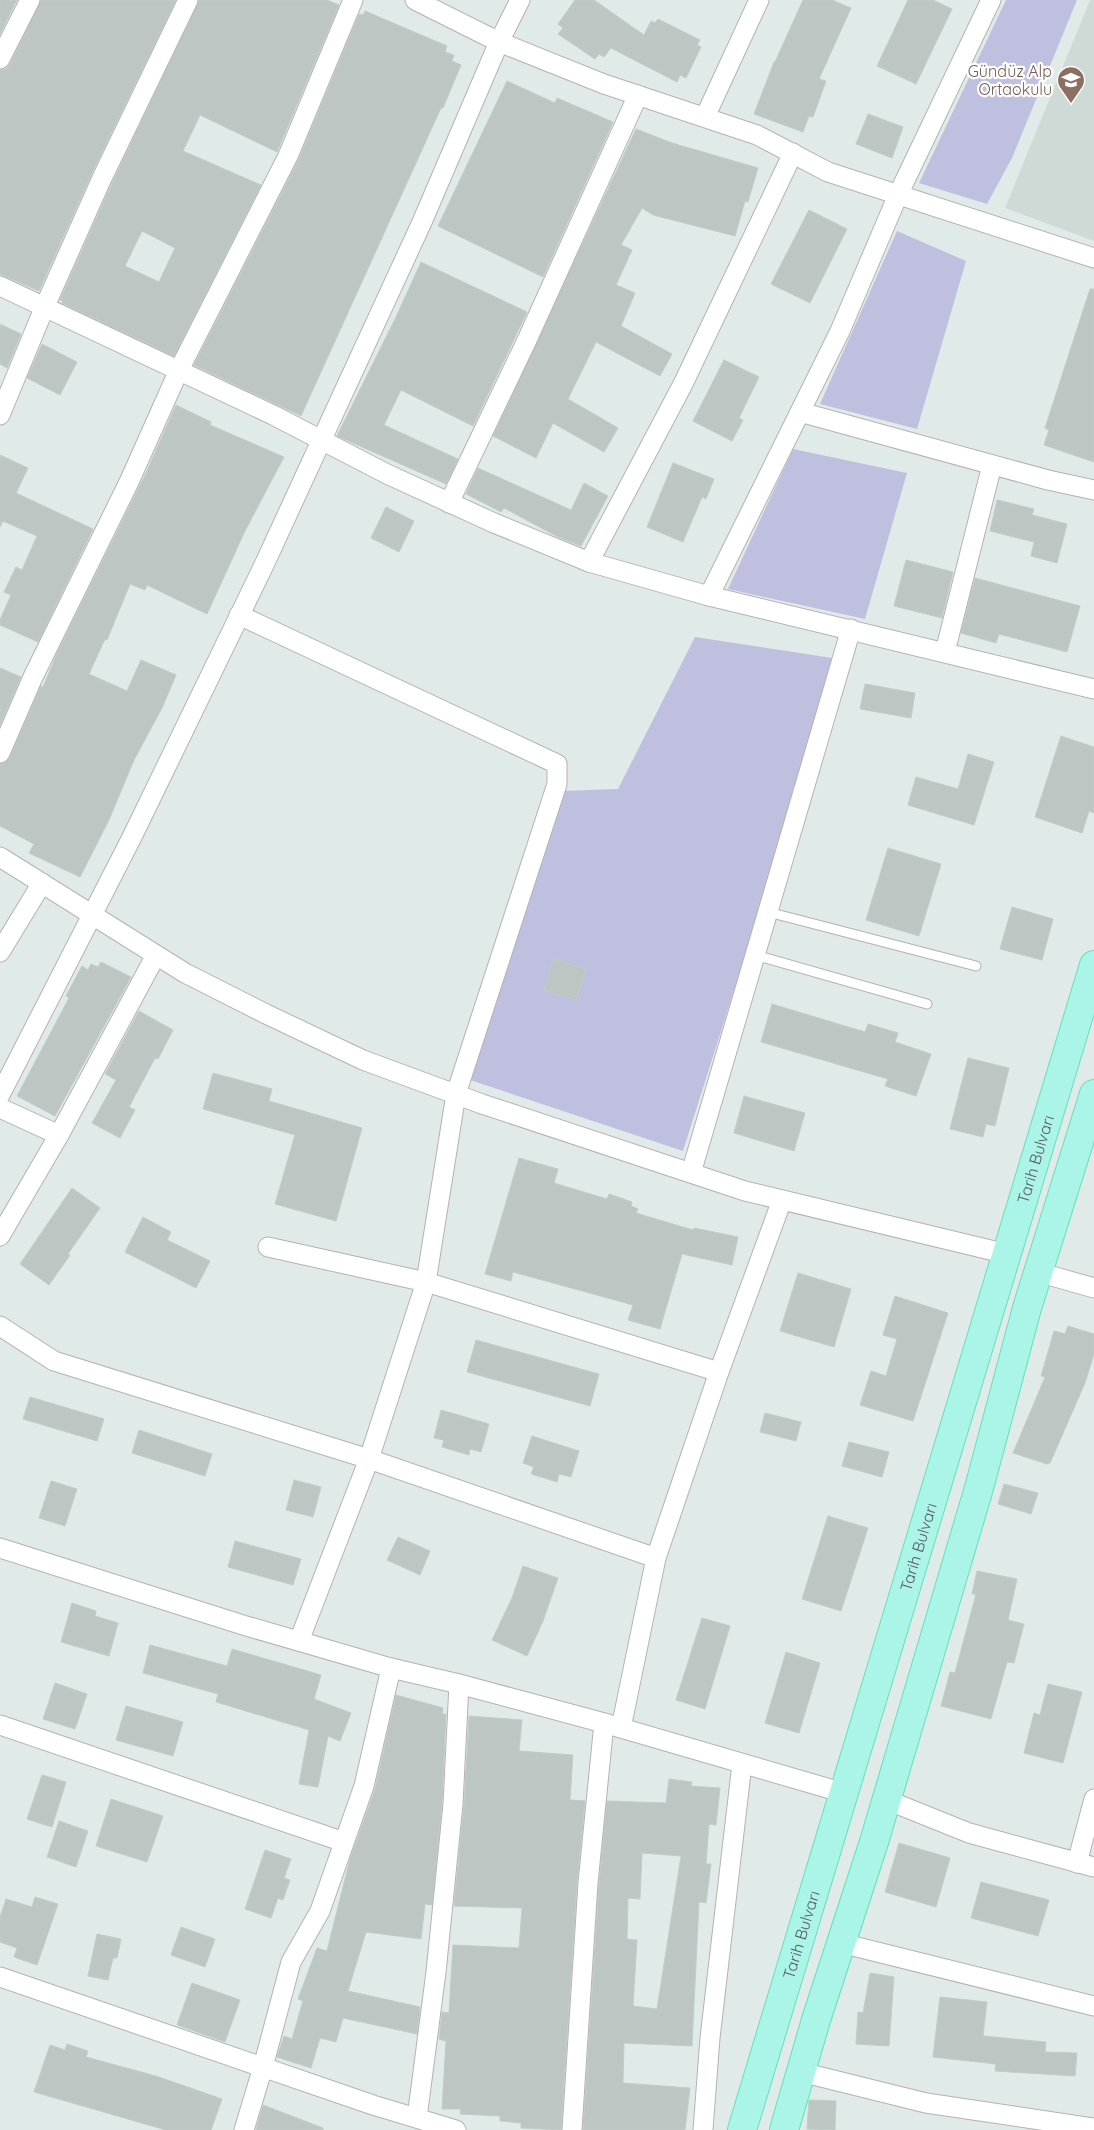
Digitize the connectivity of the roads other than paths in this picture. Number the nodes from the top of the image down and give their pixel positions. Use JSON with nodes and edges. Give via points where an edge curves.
{"nodes":[{"id":1,"x":30,"y":0,"type":"edge"},
{"id":2,"x":188,"y":0,"type":"edge"},
{"id":3,"x":353,"y":0,"type":"edge"},
{"id":4,"x":415,"y":0,"type":"edge"},
{"id":5,"x":520,"y":0,"type":"edge"},
{"id":6,"x":759,"y":0,"type":"edge"},
{"id":7,"x":991,"y":0,"type":"edge"},
{"id":8,"x":499,"y":42,"type":"junction"},
{"id":9,"x":0,"y":59,"type":"edge"},
{"id":10,"x":638,"y":95,"type":"junction"},
{"id":11,"x":705,"y":117,"type":"junction"},
{"id":12,"x":793,"y":153,"type":"junction"},
{"id":13,"x":898,"y":195,"type":"junction"},
{"id":14,"x":1094,"y":258,"type":"edge"},
{"id":15,"x":0,"y":286,"type":"edge"},
{"id":16,"x":45,"y":306,"type":"junction"},
{"id":17,"x":179,"y":370,"type":"junction"},
{"id":18,"x":800,"y":412,"type":"junction"},
{"id":19,"x":0,"y":415,"type":"edge"},
{"id":20,"x":322,"y":439,"type":"junction"},
{"id":21,"x":992,"y":465,"type":"junction"},
{"id":22,"x":1094,"y":490,"type":"edge"},
{"id":23,"x":449,"y":504,"type":"junction"},
{"id":24,"x":589,"y":562,"type":"junction"},
{"id":25,"x":709,"y":596,"type":"junction"},
{"id":26,"x":239,"y":615,"type":"junction"},
{"id":27,"x":851,"y":629,"type":"junction"},
{"id":28,"x":945,"y":652,"type":"junction"},
{"id":29,"x":1094,"y":689,"type":"edge"},
{"id":30,"x":0,"y":753,"type":"edge"},
{"id":31,"x":0,"y":857,"type":"edge"},
{"id":32,"x":42,"y":883,"type":"junction"},
{"id":33,"x":768,"y":912,"type":"junction"},
{"id":34,"x":93,"y":916,"type":"junction"},
{"id":35,"x":0,"y":952,"type":"edge"},
{"id":36,"x":156,"y":955,"type":"junction"},
{"id":37,"x":755,"y":955,"type":"junction"},
{"id":38,"x":1094,"y":965,"type":"edge"},
{"id":39,"x":976,"y":966,"type":"dead end"},
{"id":40,"x":927,"y":1004,"type":"dead end"},
{"id":41,"x":456,"y":1094,"type":"junction"},
{"id":42,"x":1094,"y":1094,"type":"edge"},
{"id":43,"x":0,"y":1095,"type":"edge"},
{"id":44,"x":0,"y":1108,"type":"edge"},
{"id":45,"x":59,"y":1135,"type":"junction"},
{"id":46,"x":691,"y":1173,"type":"junction"},
{"id":47,"x":782,"y":1200,"type":"junction"},
{"id":48,"x":0,"y":1236,"type":"edge"},
{"id":49,"x":268,"y":1246,"type":"dead end"},
{"id":50,"x":1007,"y":1254,"type":"junction"},
{"id":51,"x":1038,"y":1272,"type":"junction"},
{"id":52,"x":426,"y":1282,"type":"junction"},
{"id":53,"x":1094,"y":1288,"type":"edge"},
{"id":54,"x":0,"y":1326,"type":"edge"},
{"id":55,"x":719,"y":1372,"type":"junction"},
{"id":56,"x":369,"y":1460,"type":"junction"},
{"id":57,"x":0,"y":1548,"type":"edge"},
{"id":58,"x":656,"y":1558,"type":"junction"},
{"id":59,"x":299,"y":1641,"type":"junction"},
{"id":60,"x":392,"y":1668,"type":"junction"},
{"id":61,"x":459,"y":1684,"type":"junction"},
{"id":62,"x":0,"y":1726,"type":"edge"},
{"id":63,"x":612,"y":1726,"type":"junction"},
{"id":64,"x":742,"y":1764,"type":"junction"},
{"id":65,"x":844,"y":1794,"type":"junction"},
{"id":66,"x":1094,"y":1799,"type":"edge"},
{"id":67,"x":887,"y":1800,"type":"junction"},
{"id":68,"x":344,"y":1842,"type":"junction"},
{"id":69,"x":1086,"y":1865,"type":"edge"},
{"id":70,"x":841,"y":1943,"type":"junction"},
{"id":71,"x":0,"y":1978,"type":"edge"},
{"id":72,"x":1094,"y":2006,"type":"edge"},
{"id":73,"x":264,"y":2067,"type":"junction"},
{"id":74,"x":801,"y":2072,"type":"junction"},
{"id":75,"x":417,"y":2118,"type":"junction"},
{"id":76,"x":1094,"y":2128,"type":"edge"},
{"id":77,"x":244,"y":2130,"type":"edge"},
{"id":78,"x":456,"y":2130,"type":"edge"},
{"id":79,"x":572,"y":2130,"type":"edge"},
{"id":80,"x":703,"y":2130,"type":"edge"},
{"id":81,"x":742,"y":2130,"type":"edge"},
{"id":82,"x":784,"y":2130,"type":"edge"}],
"edges":[{"from":1,"to":9,"type":"street"},
{"from":2,"to":16,"type":"street","via":[[102,178]]},
{"from":3,"to":17,"type":"street","via":[[288,156]]},
{"from":4,"to":8,"type":"street"},
{"from":5,"to":8,"type":"street"},
{"from":6,"to":11,"type":"street"},
{"from":7,"to":13,"type":"street"},
{"from":8,"to":10,"type":"street"},
{"from":8,"to":20,"type":"street","via":[[422,222]]},
{"from":10,"to":11,"type":"street"},
{"from":10,"to":23,"type":"street"},
{"from":11,"to":12,"type":"street","via":[[757,135]]},
{"from":12,"to":13,"type":"street","via":[[828,172]]},
{"from":12,"to":24,"type":"street","via":[[683,384]]},
{"from":13,"to":14,"type":"street"},
{"from":13,"to":18,"type":"street","via":[[840,331]]},
{"from":15,"to":16,"type":"street"},
{"from":16,"to":17,"type":"street"},
{"from":16,"to":19,"type":"street"},
{"from":17,"to":20,"type":"street"},
{"from":17,"to":30,"type":"street"},
{"from":18,"to":21,"type":"street"},
{"from":18,"to":25,"type":"street"},
{"from":20,"to":23,"type":"street"},
{"from":20,"to":26,"type":"street"},
{"from":21,"to":22,"type":"street"},
{"from":21,"to":28,"type":"street"},
{"from":23,"to":24,"type":"street"},
{"from":24,"to":25,"type":"street"},
{"from":25,"to":27,"type":"street"},
{"from":26,"to":34,"type":"street"},
{"from":26,"to":41,"type":"street","via":[[557,764],[557,784]]},
{"from":27,"to":28,"type":"street"},
{"from":27,"to":33,"type":"street"},
{"from":28,"to":29,"type":"street"},
{"from":31,"to":32,"type":"street"},
{"from":32,"to":34,"type":"street"},
{"from":32,"to":35,"type":"street"},
{"from":33,"to":37,"type":"street"},
{"from":33,"to":39,"type":"lane"},
{"from":34,"to":36,"type":"street"},
{"from":34,"to":43,"type":"street"},
{"from":36,"to":41,"type":"street","via":[[185,973],[363,1060]]},
{"from":36,"to":45,"type":"street"},
{"from":37,"to":40,"type":"lane"},
{"from":37,"to":46,"type":"street"},
{"from":38,"to":50,"type":"main road","name":"Tarih Bulvarı"},
{"from":41,"to":46,"type":"street"},
{"from":41,"to":52,"type":"street"},
{"from":42,"to":51,"type":"main road"},
{"from":44,"to":45,"type":"street"},
{"from":45,"to":48,"type":"street"},
{"from":46,"to":47,"type":"street"},
{"from":47,"to":50,"type":"street"},
{"from":47,"to":55,"type":"street"},
{"from":49,"to":52,"type":"street"},
{"from":50,"to":65,"type":"main road","name":"Tarih Bulvarı"},
{"from":51,"to":53,"type":"street"},
{"from":51,"to":67,"type":"main road","via":[[979,1488]]},
{"from":52,"to":55,"type":"street"},
{"from":52,"to":56,"type":"street"},
{"from":54,"to":56,"type":"street","via":[[54,1361]]},
{"from":55,"to":58,"type":"street"},
{"from":56,"to":58,"type":"street"},
{"from":56,"to":59,"type":"street"},
{"from":57,"to":59,"type":"street"},
{"from":58,"to":63,"type":"street"},
{"from":59,"to":60,"type":"street"},
{"from":60,"to":61,"type":"street"},
{"from":60,"to":68,"type":"street","via":[[364,1786]]},
{"from":61,"to":63,"type":"street"},
{"from":61,"to":75,"type":"street","via":[[453,1804]]},
{"from":62,"to":68,"type":"street"},
{"from":63,"to":64,"type":"street"},
{"from":63,"to":79,"type":"street","via":[[588,1883]]},
{"from":64,"to":65,"type":"street"},
{"from":64,"to":80,"type":"street","via":[[710,2038]]},
{"from":65,"to":81,"type":"main road","name":"Tarih Bulvarı"},
{"from":66,"to":69,"type":"street"},
{"from":67,"to":69,"type":"street","via":[[969,1833]]},
{"from":67,"to":70,"type":"main road"},
{"from":68,"to":73,"type":"street","via":[[320,1911],[291,1962]]},
{"from":70,"to":72,"type":"street"},
{"from":70,"to":74,"type":"main road"},
{"from":71,"to":73,"type":"street"},
{"from":73,"to":75,"type":"street"},
{"from":73,"to":77,"type":"street"},
{"from":74,"to":76,"type":"street","via":[[926,2103]]},
{"from":74,"to":82,"type":"main road"},
{"from":75,"to":78,"type":"street"}]}
